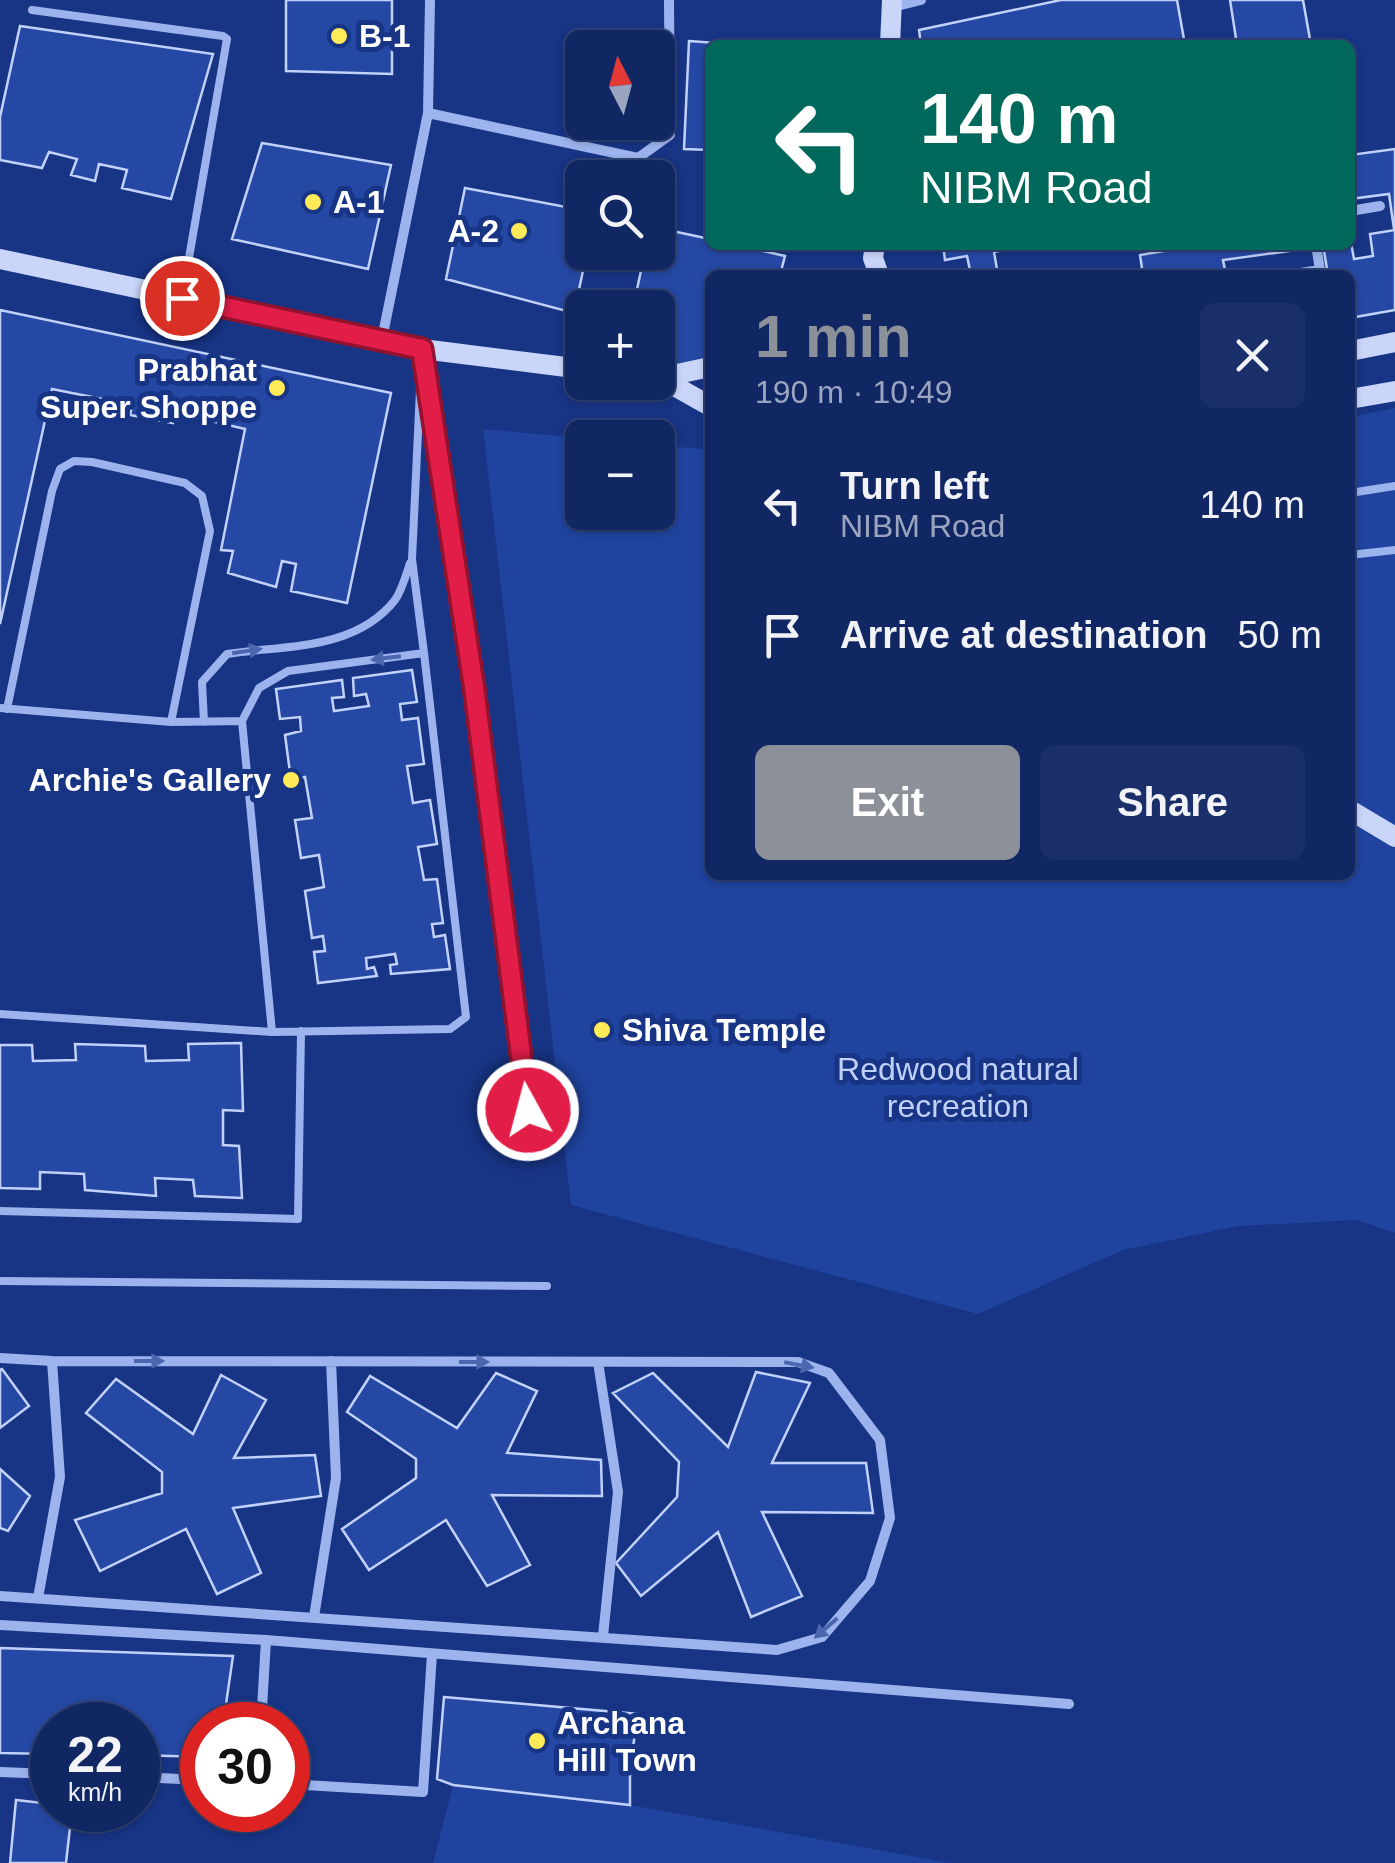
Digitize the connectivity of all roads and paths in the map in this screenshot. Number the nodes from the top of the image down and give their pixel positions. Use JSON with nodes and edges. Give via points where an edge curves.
{"nodes":[{"id":1,"x":430,"y":0,"type":"edge"},
{"id":2,"x":669,"y":0,"type":"edge"},
{"id":3,"x":921,"y":0,"type":"edge"},
{"id":4,"x":892,"y":3,"type":"edge"},
{"id":5,"x":32,"y":10,"type":"dead end"},
{"id":6,"x":890,"y":40,"type":"edge"},
{"id":7,"x":428,"y":113,"type":"junction"},
{"id":8,"x":1380,"y":206,"type":"dead end"},
{"id":9,"x":1355,"y":209,"type":"edge"},
{"id":10,"x":0,"y":258,"type":"edge"},
{"id":11,"x":182,"y":298,"type":"junction"},
{"id":12,"x":382,"y":339,"type":"junction"},
{"id":13,"x":1395,"y":342,"type":"edge"},
{"id":14,"x":422,"y":349,"type":"junction"},
{"id":15,"x":1355,"y":350,"type":"edge"},
{"id":16,"x":565,"y":367,"type":"edge"},
{"id":17,"x":705,"y":368,"type":"edge"},
{"id":18,"x":675,"y":375,"type":"edge"},
{"id":19,"x":675,"y":386,"type":"edge"},
{"id":20,"x":1395,"y":391,"type":"edge"},
{"id":21,"x":1355,"y":398,"type":"edge"},
{"id":22,"x":705,"y":403,"type":"edge"},
{"id":23,"x":1395,"y":486,"type":"edge"},
{"id":24,"x":1355,"y":492,"type":"edge"},
{"id":25,"x":1395,"y":550,"type":"edge"},
{"id":26,"x":1355,"y":554,"type":"edge"},
{"id":27,"x":412,"y":559,"type":"junction"},
{"id":28,"x":424,"y":653,"type":"junction"},
{"id":29,"x":3,"y":708,"type":"edge"},
{"id":30,"x":171,"y":722,"type":"junction"},
{"id":31,"x":204,"y":722,"type":"junction"},
{"id":32,"x":242,"y":722,"type":"junction"},
{"id":33,"x":1355,"y":813,"type":"edge"},
{"id":34,"x":1395,"y":837,"type":"edge"},
{"id":35,"x":0,"y":1014,"type":"edge"},
{"id":36,"x":301,"y":1031,"type":"junction"},
{"id":37,"x":272,"y":1032,"type":"junction"},
{"id":38,"x":533,"y":1149,"type":"dead end"},
{"id":39,"x":0,"y":1211,"type":"edge"},
{"id":40,"x":0,"y":1281,"type":"edge"},
{"id":41,"x":547,"y":1286,"type":"dead end"},
{"id":42,"x":0,"y":1358,"type":"edge"},
{"id":43,"x":52,"y":1361,"type":"junction"},
{"id":44,"x":331,"y":1361,"type":"junction"},
{"id":45,"x":598,"y":1362,"type":"junction"},
{"id":46,"x":0,"y":1596,"type":"edge"},
{"id":47,"x":38,"y":1598,"type":"junction"},
{"id":48,"x":314,"y":1618,"type":"junction"},
{"id":49,"x":0,"y":1625,"type":"edge"},
{"id":50,"x":603,"y":1636,"type":"junction"},
{"id":51,"x":266,"y":1640,"type":"junction"},
{"id":52,"x":432,"y":1654,"type":"junction"},
{"id":53,"x":262,"y":1702,"type":"edge"},
{"id":54,"x":1069,"y":1704,"type":"dead end"},
{"id":55,"x":0,"y":1772,"type":"edge"},
{"id":56,"x":30,"y":1773,"type":"edge"},
{"id":57,"x":310,"y":1785,"type":"edge"}],
"edges":[{"from":1,"to":7,"type":"street"},
{"from":2,"to":7,"type":"street","via":[[670,135],[638,158]]},
{"from":3,"to":4,"type":"street"},
{"from":4,"to":6,"type":"main road"},
{"from":5,"to":11,"type":"lane","via":[[227,39]]},
{"from":7,"to":12,"type":"street"},
{"from":8,"to":9,"type":"street"},
{"from":10,"to":11,"type":"main road"},
{"from":11,"to":12,"type":"main road"},
{"from":12,"to":14,"type":"main road"},
{"from":13,"to":15,"type":"main road"},
{"from":14,"to":16,"type":"main road"},
{"from":14,"to":27,"type":"lane"},
{"from":14,"to":38,"type":"street","via":[[474,687]]},
{"from":17,"to":18,"type":"main road"},
{"from":19,"to":22,"type":"main road"},
{"from":20,"to":21,"type":"main road"},
{"from":23,"to":24,"type":"lane"},
{"from":25,"to":26,"type":"lane"},
{"from":27,"to":28,"type":"lane"},
{"from":31,"to":27,"type":"lane","one_way":true,"via":[[202,682],[226,654],[358,632],[396,599]]},
{"from":28,"to":32,"type":"lane","one_way":true,"via":[[288,671],[259,688]]},
{"from":28,"to":36,"type":"lane","via":[[466,1017],[450,1029]]},
{"from":29,"to":30,"type":"lane"},
{"from":29,"to":30,"type":"lane","via":[[52,491],[60,469],[74,460],[185,483],[202,496],[208,512],[210,531]]},
{"from":30,"to":31,"type":"lane"},
{"from":31,"to":32,"type":"lane"},
{"from":32,"to":37,"type":"lane"},
{"from":33,"to":34,"type":"main road"},
{"from":35,"to":37,"type":"lane"},
{"from":36,"to":37,"type":"lane"},
{"from":36,"to":39,"type":"lane","via":[[298,1219]]},
{"from":40,"to":41,"type":"lane"},
{"from":42,"to":43,"type":"street"},
{"from":43,"to":44,"type":"street","one_way":true},
{"from":43,"to":47,"type":"street","via":[[60,1477]]},
{"from":44,"to":45,"type":"street","one_way":true},
{"from":44,"to":48,"type":"street","via":[[336,1478]]},
{"from":45,"to":50,"type":"street","via":[[618,1492]]},
{"from":45,"to":50,"type":"street","one_way":true,"via":[[798,1362],[829,1373],[880,1440],[890,1518],[870,1581],[822,1637],[777,1650]]},
{"from":46,"to":47,"type":"street"},
{"from":47,"to":48,"type":"street"},
{"from":48,"to":50,"type":"street"},
{"from":49,"to":51,"type":"street"},
{"from":51,"to":52,"type":"street"},
{"from":51,"to":53,"type":"street"},
{"from":52,"to":54,"type":"street"},
{"from":52,"to":57,"type":"street","via":[[423,1792]]},
{"from":55,"to":56,"type":"street"}]}
